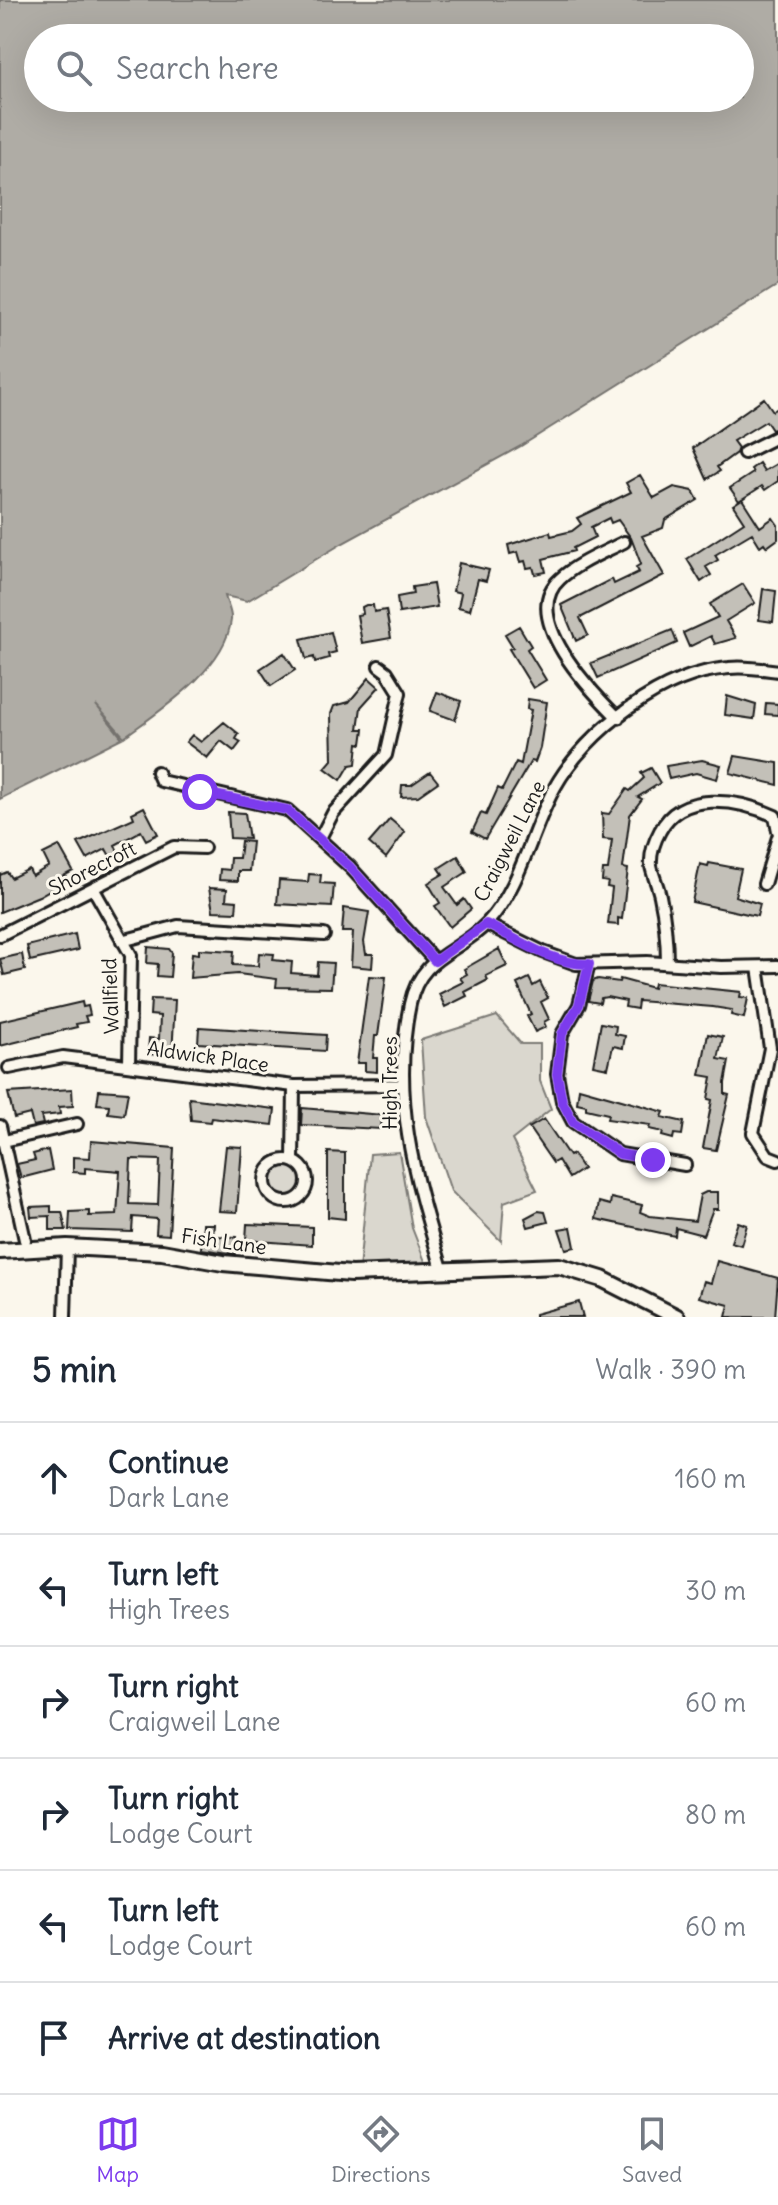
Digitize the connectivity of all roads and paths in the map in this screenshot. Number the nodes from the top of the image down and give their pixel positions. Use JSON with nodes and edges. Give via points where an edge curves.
{"nodes":[{"id":1,"x":778,"y":436,"type":"edge"},
{"id":2,"x":744,"y":453,"type":"dead end"},
{"id":3,"x":624,"y":542,"type":"dead end"},
{"id":4,"x":379,"y":666,"type":"dead end"},
{"id":5,"x":778,"y":671,"type":"edge"},
{"id":6,"x":618,"y":718,"type":"junction"},
{"id":7,"x":157,"y":772,"type":"dead end"},
{"id":8,"x":778,"y":831,"type":"edge"},
{"id":9,"x":778,"y":837,"type":"edge"},
{"id":10,"x":320,"y":838,"type":"junction"},
{"id":11,"x":204,"y":848,"type":"dead end"},
{"id":12,"x":764,"y":884,"type":"dead end"},
{"id":13,"x":93,"y":888,"type":"junction"},
{"id":14,"x":486,"y":924,"type":"junction"},
{"id":15,"x":0,"y":935,"type":"edge"},
{"id":16,"x":324,"y":935,"type":"dead end"},
{"id":17,"x":122,"y":941,"type":"junction"},
{"id":18,"x":435,"y":961,"type":"junction"},
{"id":19,"x":667,"y":963,"type":"junction"},
{"id":20,"x":589,"y":964,"type":"junction"},
{"id":21,"x":778,"y":966,"type":"edge"},
{"id":22,"x":758,"y":967,"type":"junction"},
{"id":23,"x":129,"y":1064,"type":"junction"},
{"id":24,"x":9,"y":1068,"type":"dead end"},
{"id":25,"x":403,"y":1085,"type":"junction"},
{"id":26,"x":294,"y":1086,"type":"junction"},
{"id":27,"x":77,"y":1124,"type":"dead end"},
{"id":28,"x":0,"y":1126,"type":"edge"},
{"id":29,"x":4,"y":1141,"type":"junction"},
{"id":30,"x":778,"y":1160,"type":"edge"},
{"id":31,"x":293,"y":1161,"type":"junction"},
{"id":32,"x":685,"y":1165,"type":"dead end"},
{"id":33,"x":25,"y":1240,"type":"dead end"},
{"id":34,"x":67,"y":1247,"type":"junction"},
{"id":35,"x":0,"y":1251,"type":"edge"},
{"id":36,"x":443,"y":1272,"type":"junction"},
{"id":37,"x":65,"y":1317,"type":"edge"},
{"id":38,"x":677,"y":1317,"type":"edge"}],
"edges":[{"from":1,"to":2,"type":"street"},
{"from":3,"to":6,"type":"street","via":[[557,581],[547,605],[550,628],[566,657]]},
{"from":4,"to":10,"type":"street","via":[[400,693],[386,755],[333,813]]},
{"from":5,"to":6,"type":"street","name":"Craigweil Lane","via":[[732,667],[661,686]]},
{"from":6,"to":14,"type":"street","name":"Craigweil Lane","via":[[599,732],[555,785],[504,898]]},
{"from":7,"to":10,"type":"street","via":[[161,781],[287,810]]},
{"from":8,"to":19,"type":"street","via":[[775,816],[723,803],[688,803],[666,819],[652,845],[651,866],[667,932]]},
{"from":9,"to":12,"type":"street"},
{"from":10,"to":18,"type":"street"},
{"from":11,"to":13,"type":"street","name":"Shorecroft","via":[[174,847]]},
{"from":13,"to":15,"type":"street","name":"Shorecroft"},
{"from":13,"to":17,"type":"street","name":"Wallfield"},
{"from":14,"to":18,"type":"street","name":"High Trees"},
{"from":14,"to":20,"type":"street","name":"Craigweil Lane","via":[[543,952]]},
{"from":16,"to":17,"type":"street","via":[[178,926]]},
{"from":17,"to":23,"type":"street","name":"Wallfield","via":[[131,955]]},
{"from":18,"to":25,"type":"street","name":"High Trees","via":[[425,968],[410,1001]]},
{"from":19,"to":20,"type":"street","name":"Craigweil Lane"},
{"from":19,"to":22,"type":"street","name":"Craigweil Lane"},
{"from":20,"to":32,"type":"street","via":[[579,1005],[562,1034],[557,1074],[562,1101],[573,1122],[620,1154]]},
{"from":21,"to":22,"type":"street","name":"Craigweil Lane"},
{"from":22,"to":30,"type":"street","via":[[770,1048],[753,1133],[768,1156]]},
{"from":23,"to":24,"type":"street","name":"Aldwick Place","via":[[63,1057]]},
{"from":23,"to":26,"type":"street","name":"Aldwick Place"},
{"from":25,"to":26,"type":"street","name":"Aldwick Place"},
{"from":25,"to":36,"type":"street","name":"High Trees","via":[[409,1156]]},
{"from":26,"to":31,"type":"street"},
{"from":27,"to":29,"type":"street"},
{"from":28,"to":29,"type":"street"},
{"from":29,"to":33,"type":"street"},
{"from":31,"to":31,"type":"street","via":[[272,1164],[265,1176],[266,1190],[276,1200],[296,1200],[305,1189],[303,1169]]},
{"from":34,"to":35,"type":"street","name":"Fish Lane"},
{"from":34,"to":36,"type":"street","name":"Fish Lane","via":[[162,1252],[351,1274]]},
{"from":34,"to":37,"type":"street"},
{"from":36,"to":38,"type":"street","name":"Fish Lane","via":[[559,1266],[602,1279]]}]}
